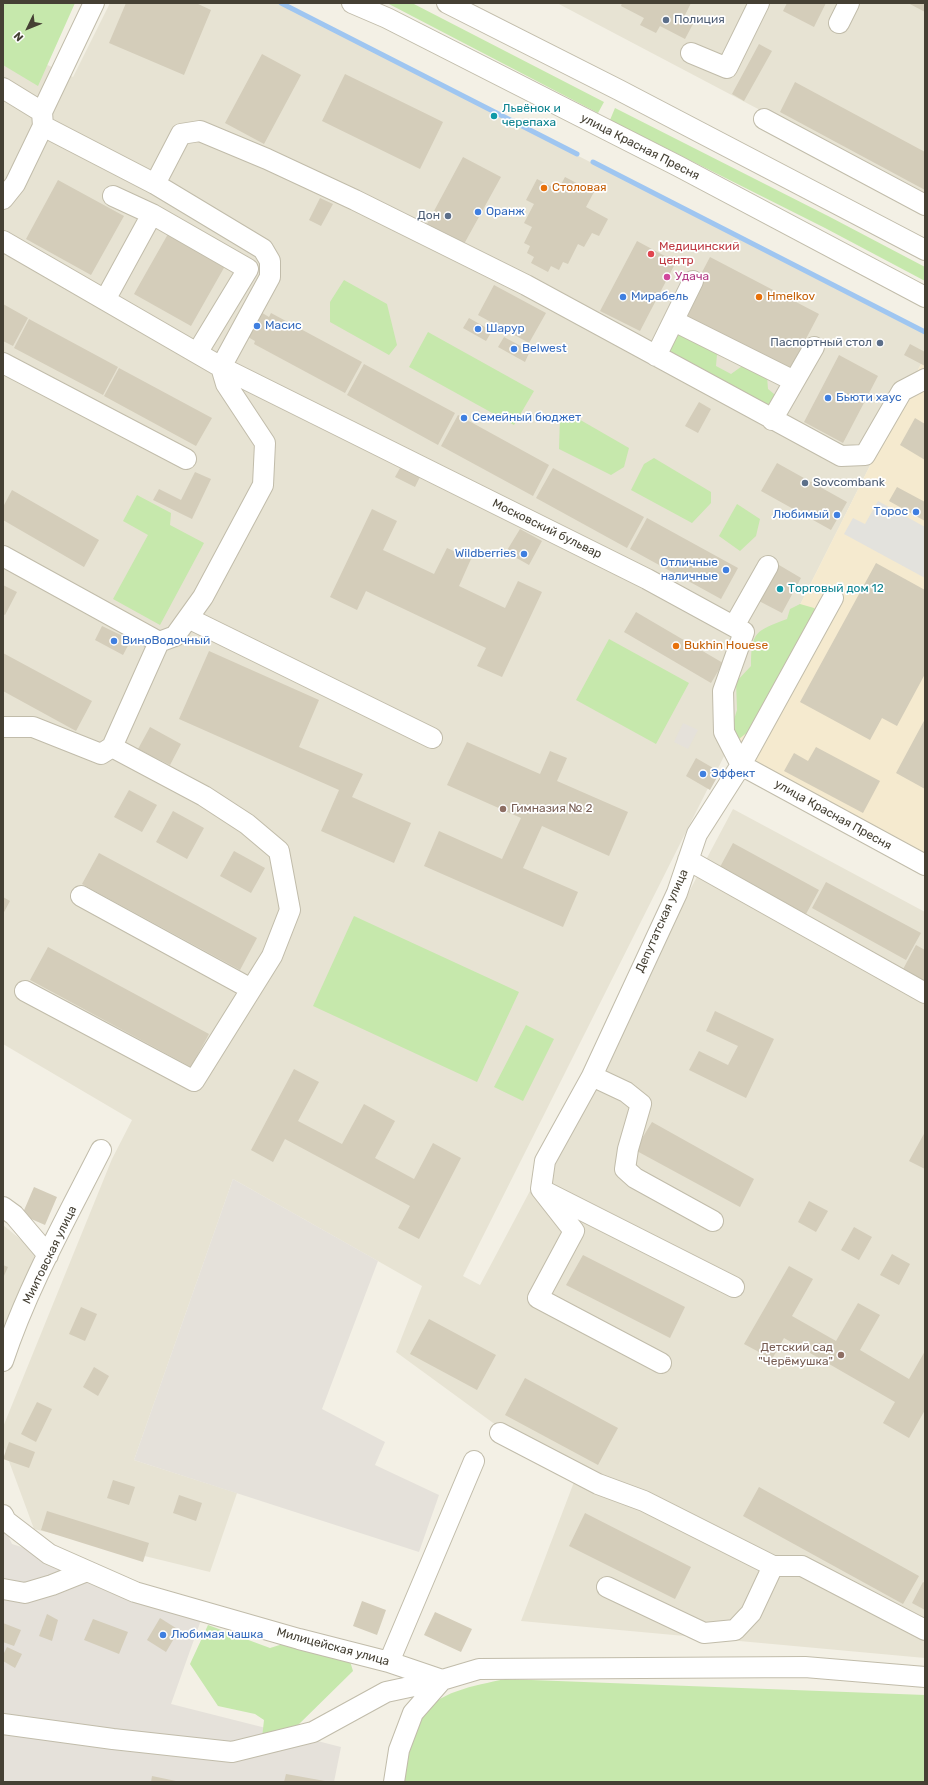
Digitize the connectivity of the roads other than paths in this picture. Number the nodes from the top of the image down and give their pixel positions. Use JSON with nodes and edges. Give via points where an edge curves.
{"nodes":[{"id":1,"x":94,"y":3,"type":"edge"},
{"id":2,"x":352,"y":3,"type":"edge"},
{"id":3,"x":447,"y":3,"type":"edge"},
{"id":4,"x":759,"y":3,"type":"edge"},
{"id":5,"x":849,"y":3,"type":"edge"},
{"id":6,"x":839,"y":23,"type":"dead end"},
{"id":7,"x":691,"y":53,"type":"dead end"},
{"id":8,"x":3,"y":88,"type":"edge"},
{"id":9,"x":42,"y":119,"type":"junction"},
{"id":10,"x":764,"y":119,"type":"dead end"},
{"id":11,"x":155,"y":184,"type":"junction"},
{"id":12,"x":113,"y":196,"type":"dead end"},
{"id":13,"x":3,"y":199,"type":"edge"},
{"id":14,"x":925,"y":205,"type":"edge"},
{"id":15,"x":152,"y":214,"type":"junction"},
{"id":16,"x":3,"y":241,"type":"edge"},
{"id":17,"x":925,"y":250,"type":"edge"},
{"id":18,"x":693,"y":281,"type":"dead end"},
{"id":19,"x":925,"y":297,"type":"edge"},
{"id":20,"x":105,"y":300,"type":"junction"},
{"id":21,"x":674,"y":321,"type":"junction"},
{"id":22,"x":814,"y":347,"type":"dead end"},
{"id":23,"x":197,"y":353,"type":"junction"},
{"id":24,"x":656,"y":356,"type":"junction"},
{"id":25,"x":3,"y":363,"type":"edge"},
{"id":26,"x":221,"y":367,"type":"junction"},
{"id":27,"x":925,"y":379,"type":"edge"},
{"id":28,"x":794,"y":381,"type":"junction"},
{"id":29,"x":772,"y":420,"type":"junction"},
{"id":30,"x":186,"y":460,"type":"dead end"},
{"id":31,"x":3,"y":556,"type":"edge"},
{"id":32,"x":768,"y":566,"type":"dead end"},
{"id":33,"x":833,"y":598,"type":"dead end"},
{"id":34,"x":188,"y":618,"type":"junction"},
{"id":35,"x":734,"y":626,"type":"junction"},
{"id":36,"x":159,"y":642,"type":"junction"},
{"id":37,"x":3,"y":727,"type":"edge"},
{"id":38,"x":432,"y":738,"type":"dead end"},
{"id":39,"x":112,"y":747,"type":"junction"},
{"id":40,"x":741,"y":765,"type":"junction"},
{"id":41,"x":688,"y":860,"type":"junction"},
{"id":42,"x":925,"y":865,"type":"edge"},
{"id":43,"x":81,"y":896,"type":"dead end"},
{"id":44,"x":251,"y":989,"type":"junction"},
{"id":45,"x":25,"y":992,"type":"dead end"},
{"id":46,"x":925,"y":993,"type":"edge"},
{"id":47,"x":592,"y":1076,"type":"junction"},
{"id":48,"x":101,"y":1150,"type":"dead end"},
{"id":49,"x":541,"y":1189,"type":"junction"},
{"id":50,"x":3,"y":1207,"type":"edge"},
{"id":51,"x":713,"y":1221,"type":"dead end"},
{"id":52,"x":48,"y":1255,"type":"junction"},
{"id":53,"x":734,"y":1287,"type":"dead end"},
{"id":54,"x":3,"y":1361,"type":"edge"},
{"id":55,"x":661,"y":1363,"type":"dead end"},
{"id":56,"x":500,"y":1433,"type":"dead end"},
{"id":57,"x":474,"y":1461,"type":"dead end"},
{"id":58,"x":4,"y":1518,"type":"edge"},
{"id":59,"x":773,"y":1566,"type":"junction"},
{"id":60,"x":87,"y":1571,"type":"junction"},
{"id":61,"x":607,"y":1587,"type":"dead end"},
{"id":62,"x":3,"y":1589,"type":"edge"},
{"id":63,"x":925,"y":1630,"type":"edge"},
{"id":64,"x":389,"y":1662,"type":"junction"},
{"id":65,"x":925,"y":1677,"type":"edge"},
{"id":66,"x":442,"y":1680,"type":"junction"},
{"id":67,"x":3,"y":1724,"type":"edge"},
{"id":68,"x":394,"y":1782,"type":"edge"}],
"edges":[{"from":1,"to":9,"type":"street"},
{"from":2,"to":19,"type":"street","name":"улица Красная Пресня","via":[[387,18],[678,166]]},
{"from":3,"to":17,"type":"street"},
{"from":4,"to":7,"type":"street","via":[[727,68]]},
{"from":5,"to":6,"type":"street"},
{"from":8,"to":9,"type":"street"},
{"from":9,"to":11,"type":"street"},
{"from":9,"to":13,"type":"street","via":[[15,184]]},
{"from":10,"to":14,"type":"street"},
{"from":11,"to":24,"type":"street","via":[[181,134],[200,131],[268,159],[355,200],[526,285]]},
{"from":11,"to":26,"type":"street","via":[[263,249],[270,262],[270,277]]},
{"from":12,"to":15,"type":"street"},
{"from":15,"to":20,"type":"street"},
{"from":15,"to":23,"type":"street","via":[[248,269]]},
{"from":16,"to":20,"type":"street","name":"Московский бульвар"},
{"from":18,"to":21,"type":"street"},
{"from":20,"to":23,"type":"street","name":"Московский бульвар"},
{"from":21,"to":24,"type":"street"},
{"from":21,"to":28,"type":"street"},
{"from":22,"to":28,"type":"street"},
{"from":23,"to":26,"type":"street","name":"Московский бульвар"},
{"from":24,"to":29,"type":"street"},
{"from":25,"to":30,"type":"street"},
{"from":26,"to":34,"type":"street","via":[[226,384],[265,444],[263,485],[203,597]]},
{"from":26,"to":35,"type":"street","name":"Московский бульвар","via":[[647,579]]},
{"from":27,"to":29,"type":"street","via":[[902,391],[866,455],[842,456]]},
{"from":28,"to":29,"type":"street"},
{"from":31,"to":36,"type":"street"},
{"from":32,"to":35,"type":"street"},
{"from":33,"to":40,"type":"street","name":"Депутатская улица"},
{"from":34,"to":36,"type":"street","via":[[175,636]]},
{"from":34,"to":38,"type":"street"},
{"from":35,"to":40,"type":"street","via":[[744,632],[724,691],[724,732]]},
{"from":36,"to":39,"type":"street"},
{"from":37,"to":39,"type":"street","via":[[32,727],[101,754]]},
{"from":39,"to":44,"type":"street","via":[[204,796],[247,824],[279,851],[290,910],[272,956]]},
{"from":40,"to":41,"type":"street","name":"Депутатская улица","via":[[697,834]]},
{"from":40,"to":42,"type":"street","name":"улица Красная Пресня"},
{"from":41,"to":46,"type":"street"},
{"from":41,"to":47,"type":"street","name":"Депутатская улица","via":[[677,893]]},
{"from":43,"to":44,"type":"street"},
{"from":44,"to":45,"type":"street","via":[[194,1081]]},
{"from":47,"to":49,"type":"street","name":"Депутатская улица","via":[[545,1161]]},
{"from":47,"to":51,"type":"street","via":[[626,1092],[641,1104],[625,1169],[635,1178]]},
{"from":48,"to":52,"type":"street","name":"Миитовская улица"},
{"from":49,"to":53,"type":"street"},
{"from":49,"to":55,"type":"street","via":[[574,1231],[538,1298]]},
{"from":50,"to":52,"type":"street","via":[[14,1215]]},
{"from":52,"to":54,"type":"street","name":"Миитовская улица"},
{"from":56,"to":59,"type":"street","via":[[598,1484],[644,1501]]},
{"from":57,"to":64,"type":"street"},
{"from":58,"to":60,"type":"street","name":"Милицейская улица","via":[[49,1554]]},
{"from":59,"to":61,"type":"street","via":[[751,1613],[735,1630],[704,1632]]},
{"from":59,"to":63,"type":"street","via":[[802,1566]]},
{"from":60,"to":62,"type":"street","via":[[52,1585],[25,1592]]},
{"from":60,"to":64,"type":"street","name":"Милицейская улица","via":[[135,1592]]},
{"from":64,"to":66,"type":"street","name":"Милицейская улица"},
{"from":65,"to":66,"type":"street","via":[[805,1668],[479,1669]]},
{"from":66,"to":67,"type":"street","via":[[386,1692],[313,1732],[232,1752]]},
{"from":66,"to":68,"type":"street","via":[[413,1713],[399,1750]]}]}
